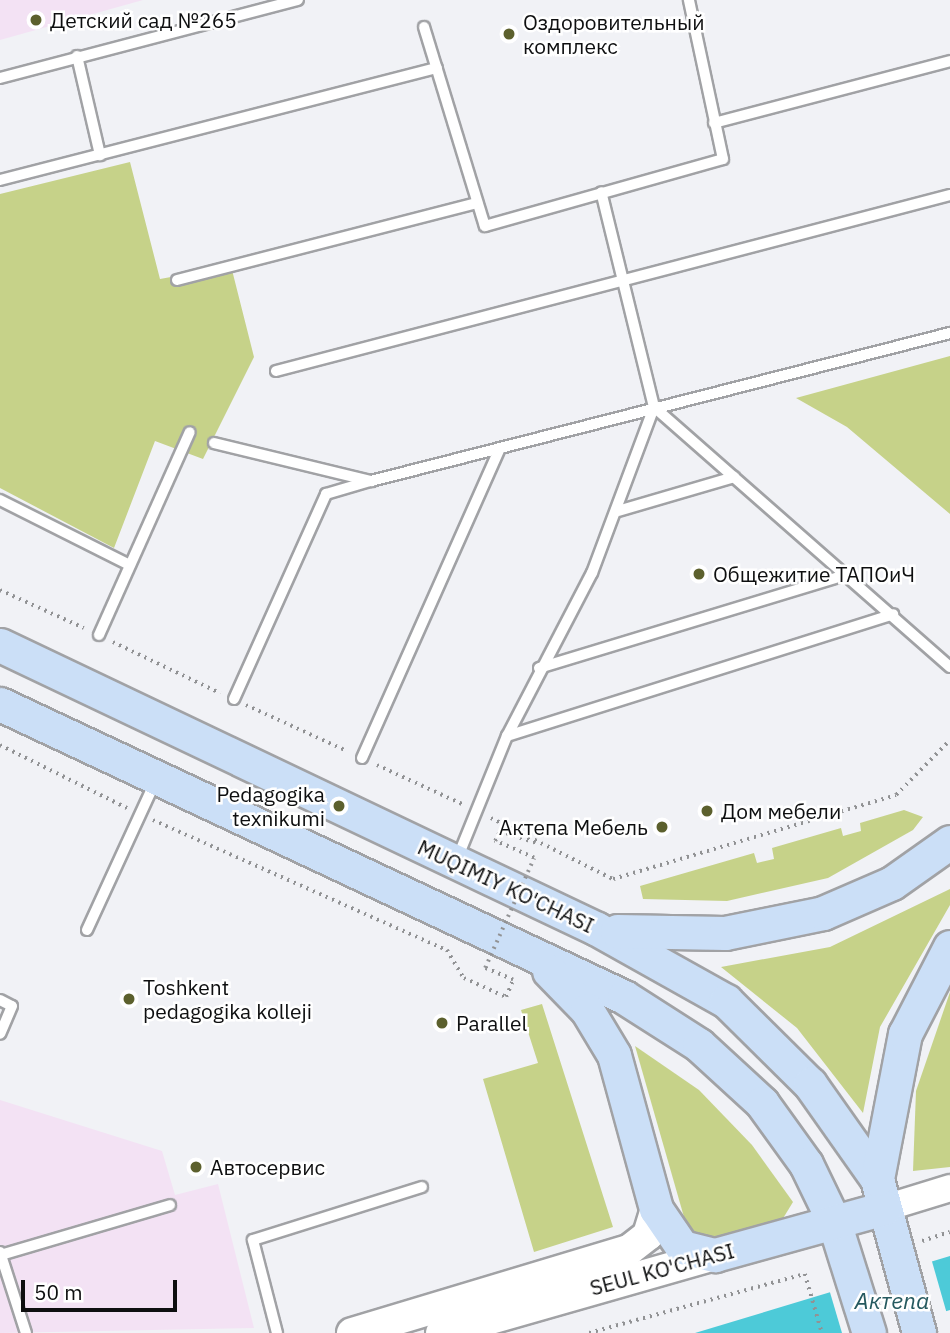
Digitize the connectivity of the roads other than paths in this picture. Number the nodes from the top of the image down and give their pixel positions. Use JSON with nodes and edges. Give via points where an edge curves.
{"nodes":[{"id":1,"x":298,"y":0,"type":"edge"},
{"id":2,"x":686,"y":0,"type":"edge"},
{"id":3,"x":424,"y":27,"type":"dead end"},
{"id":4,"x":77,"y":56,"type":"junction"},
{"id":5,"x":950,"y":61,"type":"edge"},
{"id":6,"x":437,"y":68,"type":"junction"},
{"id":7,"x":0,"y":78,"type":"edge"},
{"id":8,"x":714,"y":123,"type":"junction"},
{"id":9,"x":100,"y":155,"type":"junction"},
{"id":10,"x":0,"y":180,"type":"edge"},
{"id":11,"x":601,"y":192,"type":"junction"},
{"id":12,"x":950,"y":195,"type":"edge"},
{"id":13,"x":477,"y":203,"type":"junction"},
{"id":14,"x":177,"y":280,"type":"dead end"},
{"id":15,"x":624,"y":281,"type":"junction"},
{"id":16,"x":950,"y":333,"type":"edge"},
{"id":17,"x":276,"y":371,"type":"dead end"},
{"id":18,"x":654,"y":407,"type":"junction"},
{"id":19,"x":190,"y":432,"type":"dead end"},
{"id":20,"x":214,"y":443,"type":"dead end"},
{"id":21,"x":499,"y":450,"type":"junction"},
{"id":22,"x":734,"y":477,"type":"junction"},
{"id":23,"x":370,"y":481,"type":"junction"},
{"id":24,"x":0,"y":500,"type":"edge"},
{"id":25,"x":618,"y":511,"type":"junction"},
{"id":26,"x":130,"y":565,"type":"junction"},
{"id":27,"x":846,"y":575,"type":"junction"},
{"id":28,"x":893,"y":614,"type":"junction"},
{"id":29,"x":99,"y":635,"type":"dead end"},
{"id":30,"x":0,"y":645,"type":"edge"},
{"id":31,"x":950,"y":667,"type":"edge"},
{"id":32,"x":539,"y":668,"type":"junction"},
{"id":33,"x":234,"y":699,"type":"dead end"},
{"id":34,"x":0,"y":704,"type":"edge"},
{"id":35,"x":507,"y":736,"type":"junction"},
{"id":36,"x":362,"y":758,"type":"dead end"},
{"id":37,"x":157,"y":777,"type":"junction"},
{"id":38,"x":950,"y":842,"type":"edge"},
{"id":39,"x":456,"y":862,"type":"junction"},
{"id":40,"x":597,"y":929,"type":"junction"},
{"id":41,"x":87,"y":930,"type":"dead end"},
{"id":42,"x":520,"y":947,"type":"junction"},
{"id":43,"x":950,"y":947,"type":"edge"},
{"id":44,"x":0,"y":1000,"type":"edge"},
{"id":45,"x":0,"y":1034,"type":"edge"},
{"id":46,"x":422,"y":1186,"type":"dead end"},
{"id":47,"x":950,"y":1188,"type":"edge"},
{"id":48,"x":881,"y":1194,"type":"junction"},
{"id":49,"x":170,"y":1205,"type":"dead end"},
{"id":50,"x":656,"y":1209,"type":"junction"},
{"id":51,"x":834,"y":1222,"type":"junction"},
{"id":52,"x":2,"y":1253,"type":"edge"},
{"id":53,"x":716,"y":1255,"type":"junction"},
{"id":54,"x":26,"y":1333,"type":"edge"},
{"id":55,"x":277,"y":1333,"type":"edge"},
{"id":56,"x":352,"y":1333,"type":"edge"},
{"id":57,"x":441,"y":1333,"type":"edge"},
{"id":58,"x":869,"y":1333,"type":"edge"},
{"id":59,"x":919,"y":1333,"type":"edge"}],
"edges":[{"from":1,"to":4,"type":"lane"},
{"from":2,"to":8,"type":"lane"},
{"from":3,"to":6,"type":"lane"},
{"from":4,"to":7,"type":"lane"},
{"from":4,"to":9,"type":"lane"},
{"from":5,"to":8,"type":"lane"},
{"from":6,"to":9,"type":"lane"},
{"from":6,"to":13,"type":"lane"},
{"from":8,"to":11,"type":"lane","via":[[723,159]]},
{"from":9,"to":10,"type":"lane"},
{"from":11,"to":13,"type":"lane","via":[[485,226]]},
{"from":11,"to":15,"type":"lane"},
{"from":12,"to":15,"type":"lane"},
{"from":13,"to":14,"type":"lane"},
{"from":15,"to":17,"type":"lane"},
{"from":15,"to":18,"type":"lane"},
{"from":16,"to":18,"type":"lane"},
{"from":18,"to":21,"type":"lane"},
{"from":18,"to":22,"type":"lane"},
{"from":18,"to":25,"type":"lane"},
{"from":19,"to":26,"type":"lane"},
{"from":20,"to":23,"type":"lane"},
{"from":21,"to":23,"type":"lane"},
{"from":21,"to":36,"type":"lane"},
{"from":22,"to":25,"type":"lane"},
{"from":22,"to":27,"type":"lane"},
{"from":23,"to":33,"type":"lane","via":[[326,494]]},
{"from":24,"to":26,"type":"lane"},
{"from":25,"to":32,"type":"lane"},
{"from":26,"to":29,"type":"lane"},
{"from":27,"to":28,"type":"lane"},
{"from":27,"to":32,"type":"lane"},
{"from":28,"to":31,"type":"lane"},
{"from":28,"to":35,"type":"lane"},
{"from":30,"to":39,"type":"main road","name":"MUQIMIY KO'CHASI"},
{"from":32,"to":35,"type":"lane"},
{"from":34,"to":37,"type":"main road"},
{"from":35,"to":39,"type":"lane"},
{"from":37,"to":41,"type":"lane"},
{"from":37,"to":42,"type":"main road"},
{"from":38,"to":40,"type":"main road","via":[[870,894],[799,919],[699,935]]},
{"from":39,"to":40,"type":"main road","name":"MUQIMIY KO'CHASI"},
{"from":40,"to":48,"type":"main road","name":"MUQIMIY KO'CHASI","via":[[676,969],[749,1021],[822,1099]]},
{"from":42,"to":50,"type":"main road","via":[[575,997],[606,1039]]},
{"from":42,"to":51,"type":"main road","via":[[651,1012],[720,1062],[779,1125]]},
{"from":43,"to":48,"type":"main road","via":[[905,1034]]},
{"from":44,"to":45,"type":"lane","via":[[12,1006]]},
{"from":46,"to":55,"type":"lane","via":[[253,1240]]},
{"from":47,"to":48,"type":"street"},
{"from":48,"to":51,"type":"main road","name":"SEUL KO'CHASI"},
{"from":48,"to":59,"type":"main road","name":"MUQIMIY KO'CHASI","via":[[909,1250]]},
{"from":49,"to":52,"type":"lane"},
{"from":50,"to":53,"type":"main road","via":[[678,1244]]},
{"from":50,"to":56,"type":"main road","via":[[648,1235],[629,1250]]},
{"from":51,"to":53,"type":"main road","name":"SEUL KO'CHASI"},
{"from":51,"to":58,"type":"main road"},
{"from":52,"to":54,"type":"lane"},
{"from":53,"to":57,"type":"main road","name":"SEUL KO'CHASI"}]}
